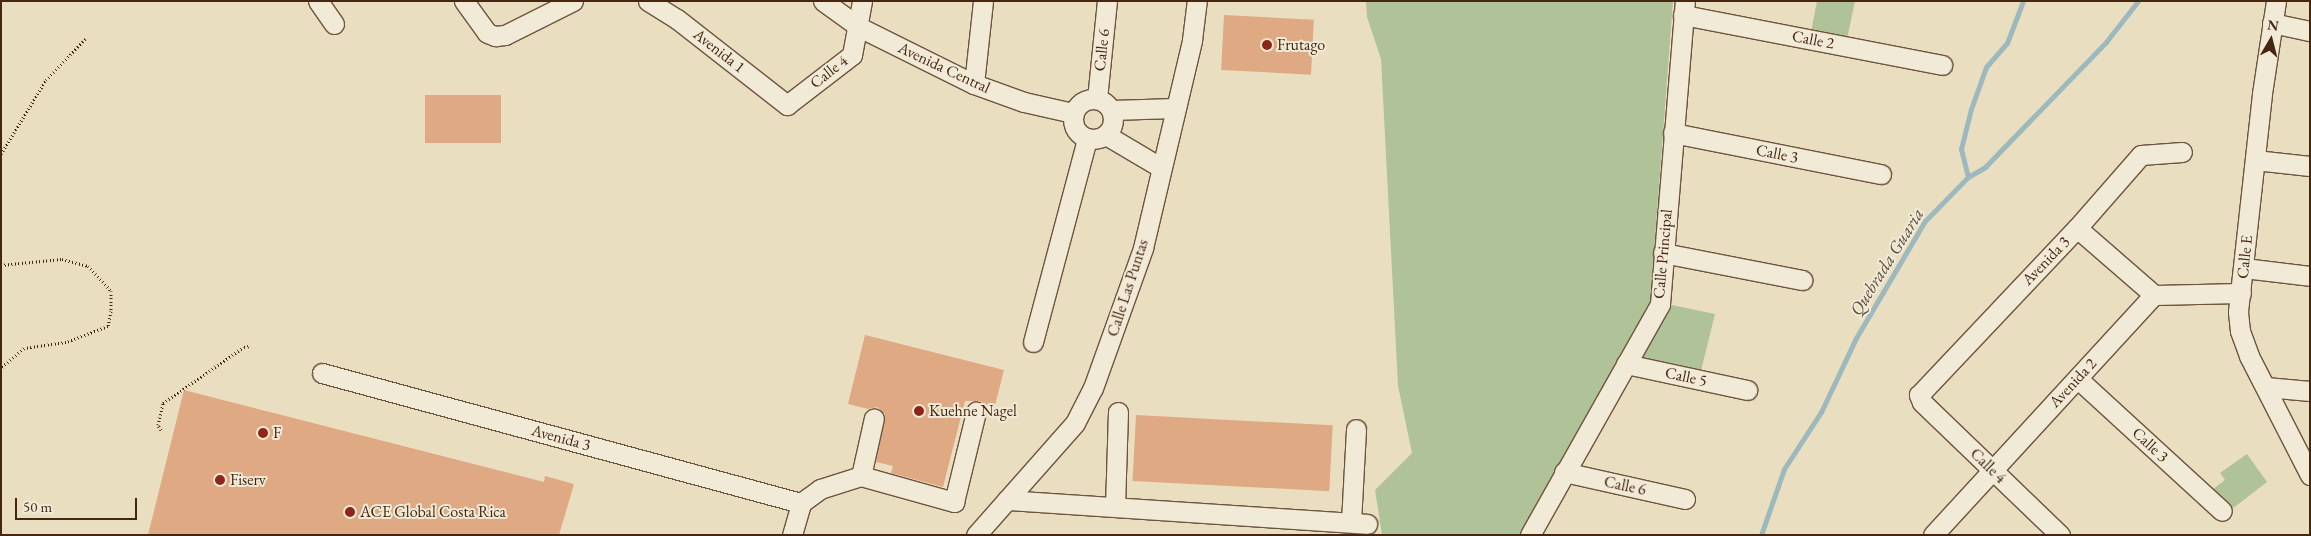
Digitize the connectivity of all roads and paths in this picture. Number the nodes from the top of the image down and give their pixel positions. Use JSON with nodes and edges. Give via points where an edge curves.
{"nodes":[{"id":1,"x":318,"y":1,"type":"edge"},
{"id":2,"x":464,"y":1,"type":"edge"},
{"id":3,"x":572,"y":1,"type":"edge"},
{"id":4,"x":648,"y":1,"type":"edge"},
{"id":5,"x":823,"y":1,"type":"edge"},
{"id":6,"x":862,"y":1,"type":"edge"},
{"id":7,"x":983,"y":1,"type":"edge"},
{"id":8,"x":1107,"y":1,"type":"edge"},
{"id":9,"x":1197,"y":1,"type":"edge"},
{"id":10,"x":2276,"y":1,"type":"edge"},
{"id":11,"x":1684,"y":8,"type":"edge"},
{"id":12,"x":2272,"y":23,"type":"junction"},
{"id":13,"x":334,"y":24,"type":"dead end"},
{"id":14,"x":859,"y":27,"type":"junction"},
{"id":15,"x":2310,"y":31,"type":"edge"},
{"id":16,"x":85,"y":39,"type":"dead end"},
{"id":17,"x":1942,"y":65,"type":"dead end"},
{"id":18,"x":974,"y":84,"type":"junction"},
{"id":19,"x":787,"y":105,"type":"joint"},
{"id":20,"x":1104,"y":105,"type":"junction"},
{"id":21,"x":1175,"y":108,"type":"junction"},
{"id":22,"x":1073,"y":113,"type":"junction"},
{"id":23,"x":1674,"y":133,"type":"junction"},
{"id":24,"x":1106,"y":135,"type":"junction"},
{"id":25,"x":1087,"y":139,"type":"junction"},
{"id":26,"x":2182,"y":152,"type":"dead end"},
{"id":27,"x":1,"y":154,"type":"edge"},
{"id":28,"x":2255,"y":160,"type":"junction"},
{"id":29,"x":1160,"y":166,"type":"junction"},
{"id":30,"x":2310,"y":166,"type":"edge"},
{"id":31,"x":1881,"y":174,"type":"dead end"},
{"id":32,"x":2077,"y":228,"type":"junction"},
{"id":33,"x":1663,"y":253,"type":"junction"},
{"id":34,"x":1,"y":266,"type":"edge"},
{"id":35,"x":2244,"y":268,"type":"junction"},
{"id":36,"x":2310,"y":276,"type":"edge"},
{"id":37,"x":1802,"y":280,"type":"dead end"},
{"id":38,"x":2241,"y":293,"type":"junction"},
{"id":39,"x":2154,"y":295,"type":"junction"},
{"id":40,"x":1033,"y":342,"type":"dead end"},
{"id":41,"x":250,"y":346,"type":"dead end"},
{"id":42,"x":1626,"y":364,"type":"junction"},
{"id":43,"x":1,"y":368,"type":"edge"},
{"id":44,"x":322,"y":373,"type":"dead end"},
{"id":45,"x":2078,"y":378,"type":"junction"},
{"id":46,"x":2266,"y":387,"type":"junction"},
{"id":47,"x":1747,"y":390,"type":"dead end"},
{"id":48,"x":2310,"y":391,"type":"edge"},
{"id":49,"x":1919,"y":395,"type":"joint"},
{"id":50,"x":976,"y":412,"type":"dead end"},
{"id":51,"x":1118,"y":412,"type":"dead end"},
{"id":52,"x":874,"y":418,"type":"dead end"},
{"id":53,"x":1356,"y":428,"type":"dead end"},
{"id":54,"x":161,"y":430,"type":"dead end"},
{"id":55,"x":1993,"y":471,"type":"junction"},
{"id":56,"x":1564,"y":472,"type":"junction"},
{"id":57,"x":2310,"y":475,"type":"edge"},
{"id":58,"x":860,"y":476,"type":"junction"},
{"id":59,"x":1686,"y":499,"type":"dead end"},
{"id":60,"x":1007,"y":500,"type":"junction"},
{"id":61,"x":800,"y":503,"type":"junction"},
{"id":62,"x":1115,"y":507,"type":"junction"},
{"id":63,"x":2222,"y":512,"type":"dead end"},
{"id":64,"x":792,"y":535,"type":"edge"},
{"id":65,"x":976,"y":535,"type":"edge"},
{"id":66,"x":1530,"y":535,"type":"edge"},
{"id":67,"x":1934,"y":535,"type":"edge"},
{"id":68,"x":2060,"y":535,"type":"edge"}],
"edges":[{"from":1,"to":13,"type":"street"},
{"from":2,"to":3,"type":"street","via":[[487,33],[496,36],[505,35]]},
{"from":4,"to":19,"type":"street","name":"Avenida 1","via":[[678,19]]},
{"from":5,"to":14,"type":"street","name":"Avenida Central"},
{"from":6,"to":14,"type":"street","name":"Calle 4"},
{"from":7,"to":18,"type":"street"},
{"from":8,"to":20,"type":"street","name":"Calle 6"},
{"from":9,"to":21,"type":"street","name":"Calle Las Puntas","via":[[1192,40]]},
{"from":10,"to":12,"type":"street","name":"Calle E"},
{"from":11,"to":17,"type":"street","name":"Calle 2"},
{"from":11,"to":23,"type":"street","name":"Calle Principal"},
{"from":12,"to":15,"type":"street"},
{"from":12,"to":28,"type":"street","name":"Calle E"},
{"from":14,"to":18,"type":"street","name":"Avenida Central"},
{"from":14,"to":19,"type":"street","name":"Calle 4","via":[[852,55]]},
{"from":16,"to":27,"type":"path","via":[[46,80]]},
{"from":18,"to":22,"type":"street","name":"Avenida Central","via":[[1024,102]]},
{"from":20,"to":21,"type":"street"},
{"from":20,"to":22,"type":"street","via":[[1082,102]]},
{"from":20,"to":24,"type":"street","via":[[1113,124]]},
{"from":21,"to":29,"type":"street","name":"Calle Las Puntas"},
{"from":22,"to":25,"type":"street","via":[[1076,131]]},
{"from":23,"to":31,"type":"street","name":"Calle 3"},
{"from":23,"to":33,"type":"street","name":"Calle Principal"},
{"from":24,"to":25,"type":"street"},
{"from":24,"to":29,"type":"street"},
{"from":25,"to":40,"type":"street"},
{"from":26,"to":32,"type":"street","name":"Avenida 3","via":[[2141,155]]},
{"from":28,"to":30,"type":"street"},
{"from":28,"to":35,"type":"street","name":"Calle E"},
{"from":29,"to":60,"type":"street","name":"Calle Las Puntas","via":[[1143,248],[1093,388],[1074,423]]},
{"from":32,"to":39,"type":"street"},
{"from":32,"to":49,"type":"street","name":"Avenida 3"},
{"from":33,"to":37,"type":"street"},
{"from":33,"to":42,"type":"street","name":"Calle Principal","via":[[1660,304]]},
{"from":34,"to":43,"type":"path","via":[[62,259],[88,266],[111,290],[108,326],[66,342],[24,348]]},
{"from":35,"to":36,"type":"street"},
{"from":35,"to":38,"type":"street","name":"Calle E"},
{"from":38,"to":39,"type":"street"},
{"from":38,"to":46,"type":"street","name":"Calle E","via":[[2240,331]]},
{"from":39,"to":45,"type":"street","name":"Avenida 2"},
{"from":41,"to":54,"type":"path","via":[[244,346],[163,403],[158,425]]},
{"from":42,"to":47,"type":"street","name":"Calle 5"},
{"from":42,"to":56,"type":"street","name":"Calle Principal"},
{"from":44,"to":61,"type":"street","name":"Avenida 3"},
{"from":45,"to":55,"type":"street","name":"Avenida 2"},
{"from":45,"to":63,"type":"street","name":"Calle 3"},
{"from":46,"to":48,"type":"street"},
{"from":46,"to":57,"type":"street","name":"Calle E"},
{"from":49,"to":55,"type":"street","name":"Calle 4","via":[[1922,402]]},
{"from":50,"to":58,"type":"street","via":[[954,502]]},
{"from":51,"to":62,"type":"street"},
{"from":52,"to":58,"type":"street"},
{"from":53,"to":62,"type":"street","via":[[1359,523]]},
{"from":55,"to":67,"type":"street","name":"Avenida 2"},
{"from":55,"to":68,"type":"street","name":"Calle 4"},
{"from":56,"to":59,"type":"street","name":"Calle 6"},
{"from":56,"to":66,"type":"street","name":"Calle Principal"},
{"from":58,"to":61,"type":"street","via":[[820,489]]},
{"from":60,"to":62,"type":"street"},
{"from":60,"to":65,"type":"street","name":"Calle Las Puntas"},
{"from":61,"to":64,"type":"street"}]}
